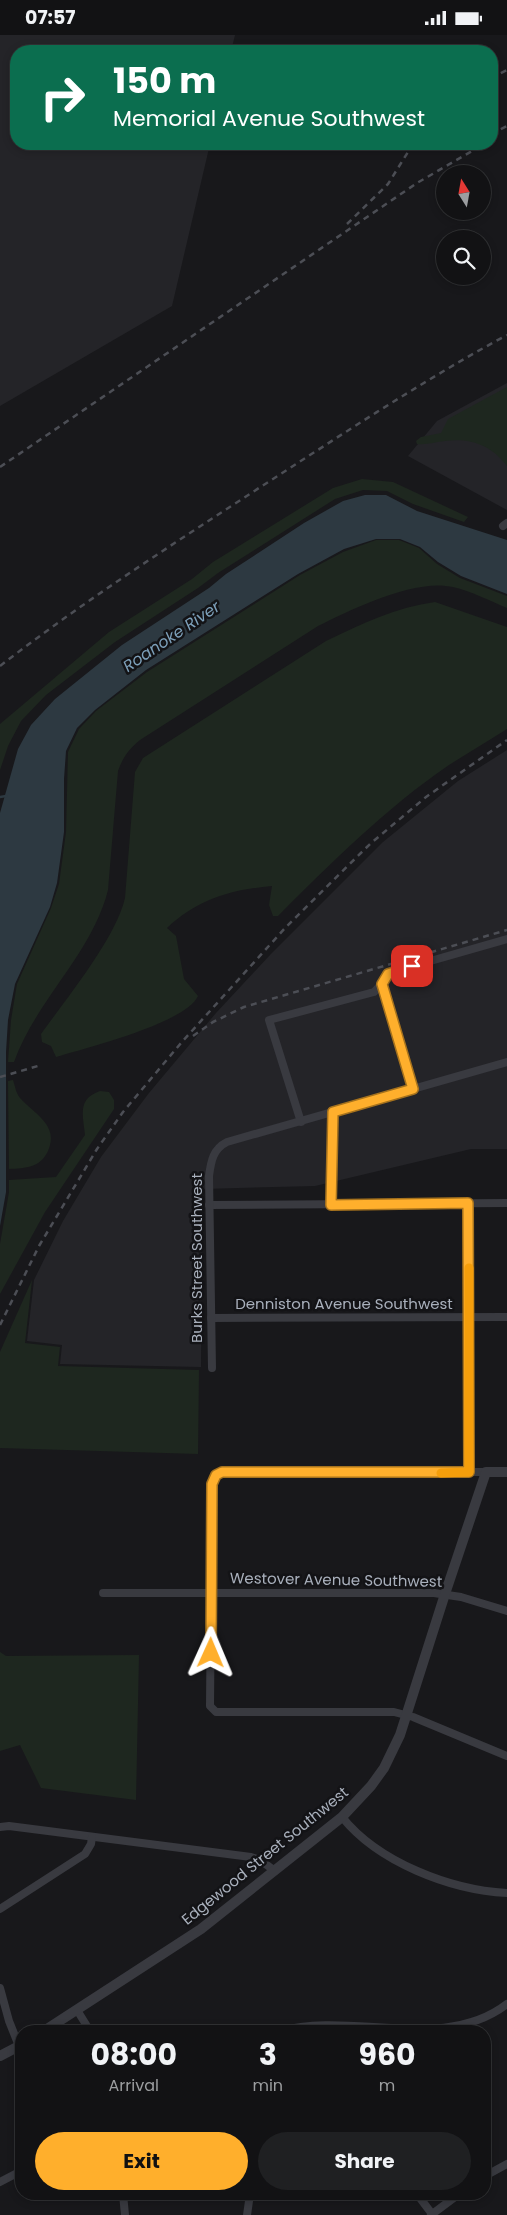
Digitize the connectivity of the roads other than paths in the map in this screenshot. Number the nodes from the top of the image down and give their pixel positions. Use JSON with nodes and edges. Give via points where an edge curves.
{"nodes":[{"id":1,"x":507,"y":939,"type":"edge"},
{"id":2,"x":382,"y":984,"type":"junction"},
{"id":3,"x":507,"y":1062,"type":"edge"},
{"id":4,"x":413,"y":1089,"type":"junction"},
{"id":5,"x":333,"y":1112,"type":"junction"},
{"id":6,"x":302,"y":1122,"type":"junction"},
{"id":7,"x":468,"y":1203,"type":"junction"},
{"id":8,"x":507,"y":1203,"type":"edge"},
{"id":9,"x":210,"y":1205,"type":"junction"},
{"id":10,"x":331,"y":1205,"type":"junction"},
{"id":11,"x":468,"y":1317,"type":"junction"},
{"id":12,"x":507,"y":1317,"type":"edge"},
{"id":13,"x":211,"y":1318,"type":"junction"},
{"id":14,"x":212,"y":1368,"type":"dead end"},
{"id":15,"x":469,"y":1472,"type":"junction"},
{"id":16,"x":486,"y":1472,"type":"junction"},
{"id":17,"x":507,"y":1472,"type":"edge"},
{"id":18,"x":103,"y":1593,"type":"dead end"},
{"id":19,"x":212,"y":1593,"type":"junction"},
{"id":20,"x":445,"y":1594,"type":"junction"},
{"id":21,"x":507,"y":1611,"type":"edge"},
{"id":22,"x":407,"y":1715,"type":"junction"},
{"id":23,"x":507,"y":1756,"type":"edge"},
{"id":24,"x":342,"y":1817,"type":"junction"},
{"id":25,"x":0,"y":1827,"type":"edge"},
{"id":26,"x":92,"y":1837,"type":"junction"},
{"id":27,"x":275,"y":1871,"type":"junction"},
{"id":28,"x":507,"y":1893,"type":"edge"},
{"id":29,"x":0,"y":1909,"type":"edge"},
{"id":30,"x":0,"y":1988,"type":"edge"},
{"id":31,"x":507,"y":2004,"type":"edge"},
{"id":32,"x":77,"y":2010,"type":"junction"},
{"id":33,"x":53,"y":2025,"type":"edge"},
{"id":34,"x":86,"y":2025,"type":"edge"},
{"id":35,"x":460,"y":2025,"type":"edge"},
{"id":36,"x":15,"y":2037,"type":"edge"},
{"id":37,"x":15,"y":2048,"type":"edge"},
{"id":38,"x":0,"y":2056,"type":"edge"},
{"id":39,"x":507,"y":2164,"type":"edge"},
{"id":40,"x":491,"y":2173,"type":"edge"},
{"id":41,"x":15,"y":2174,"type":"edge"},
{"id":42,"x":0,"y":2182,"type":"edge"},
{"id":43,"x":124,"y":2200,"type":"edge"},
{"id":44,"x":249,"y":2200,"type":"edge"},
{"id":45,"x":421,"y":2200,"type":"edge"},
{"id":46,"x":451,"y":2200,"type":"edge"},
{"id":47,"x":125,"y":2215,"type":"edge"},
{"id":48,"x":247,"y":2215,"type":"edge"},
{"id":49,"x":431,"y":2215,"type":"edge"}],
"edges":[{"from":1,"to":2,"type":"street","via":[[392,972]]},
{"from":2,"to":4,"type":"street"},
{"from":2,"to":6,"type":"street","via":[[374,992],[269,1020]]},
{"from":3,"to":4,"type":"street","name":"Burks Street Southwest"},
{"from":4,"to":5,"type":"street","name":"Burks Street Southwest"},
{"from":5,"to":6,"type":"street","name":"Burks Street Southwest"},
{"from":5,"to":10,"type":"street"},
{"from":6,"to":9,"type":"street","name":"Burks Street Southwest","via":[[227,1142],[218,1148],[211,1161]]},
{"from":7,"to":8,"type":"street"},
{"from":7,"to":10,"type":"street"},
{"from":7,"to":11,"type":"street"},
{"from":9,"to":10,"type":"street"},
{"from":9,"to":13,"type":"street","name":"Burks Street Southwest"},
{"from":11,"to":12,"type":"street","name":"Denniston Avenue Southwest"},
{"from":11,"to":13,"type":"street","name":"Denniston Avenue Southwest"},
{"from":11,"to":15,"type":"street"},
{"from":13,"to":14,"type":"street","name":"Burks Street Southwest"},
{"from":15,"to":16,"type":"street"},
{"from":15,"to":19,"type":"street","via":[[229,1472],[216,1475],[212,1484]]},
{"from":16,"to":17,"type":"street"},
{"from":16,"to":20,"type":"street","name":"Edgewood Street Southwest"},
{"from":18,"to":19,"type":"street","name":"Westover Avenue Southwest"},
{"from":19,"to":20,"type":"street","name":"Westover Avenue Southwest"},
{"from":19,"to":22,"type":"street","via":[[210,1706],[216,1712],[387,1712]]},
{"from":20,"to":21,"type":"street","name":"Westover Avenue Southwest"},
{"from":20,"to":22,"type":"street","name":"Edgewood Street Southwest"},
{"from":22,"to":23,"type":"street"},
{"from":22,"to":24,"type":"street","name":"Edgewood Street Southwest","via":[[384,1768]]},
{"from":24,"to":27,"type":"street","name":"Edgewood Street Southwest"},
{"from":24,"to":28,"type":"street","via":[[356,1832],[393,1859],[432,1877]]},
{"from":25,"to":26,"type":"street"},
{"from":26,"to":27,"type":"street","via":[[251,1857]]},
{"from":26,"to":29,"type":"street","via":[[85,1854]]},
{"from":27,"to":32,"type":"street","name":"Edgewood Street Southwest","via":[[202,1929]]},
{"from":30,"to":36,"type":"street"},
{"from":31,"to":35,"type":"street","via":[[481,2019]]},
{"from":32,"to":33,"type":"street","name":"Edgewood Street Southwest"},
{"from":32,"to":34,"type":"street"},
{"from":37,"to":38,"type":"street"},
{"from":39,"to":40,"type":"street"},
{"from":41,"to":42,"type":"street"},
{"from":43,"to":47,"type":"street"},
{"from":44,"to":48,"type":"street"},
{"from":45,"to":49,"type":"street"},
{"from":46,"to":49,"type":"street"}]}
